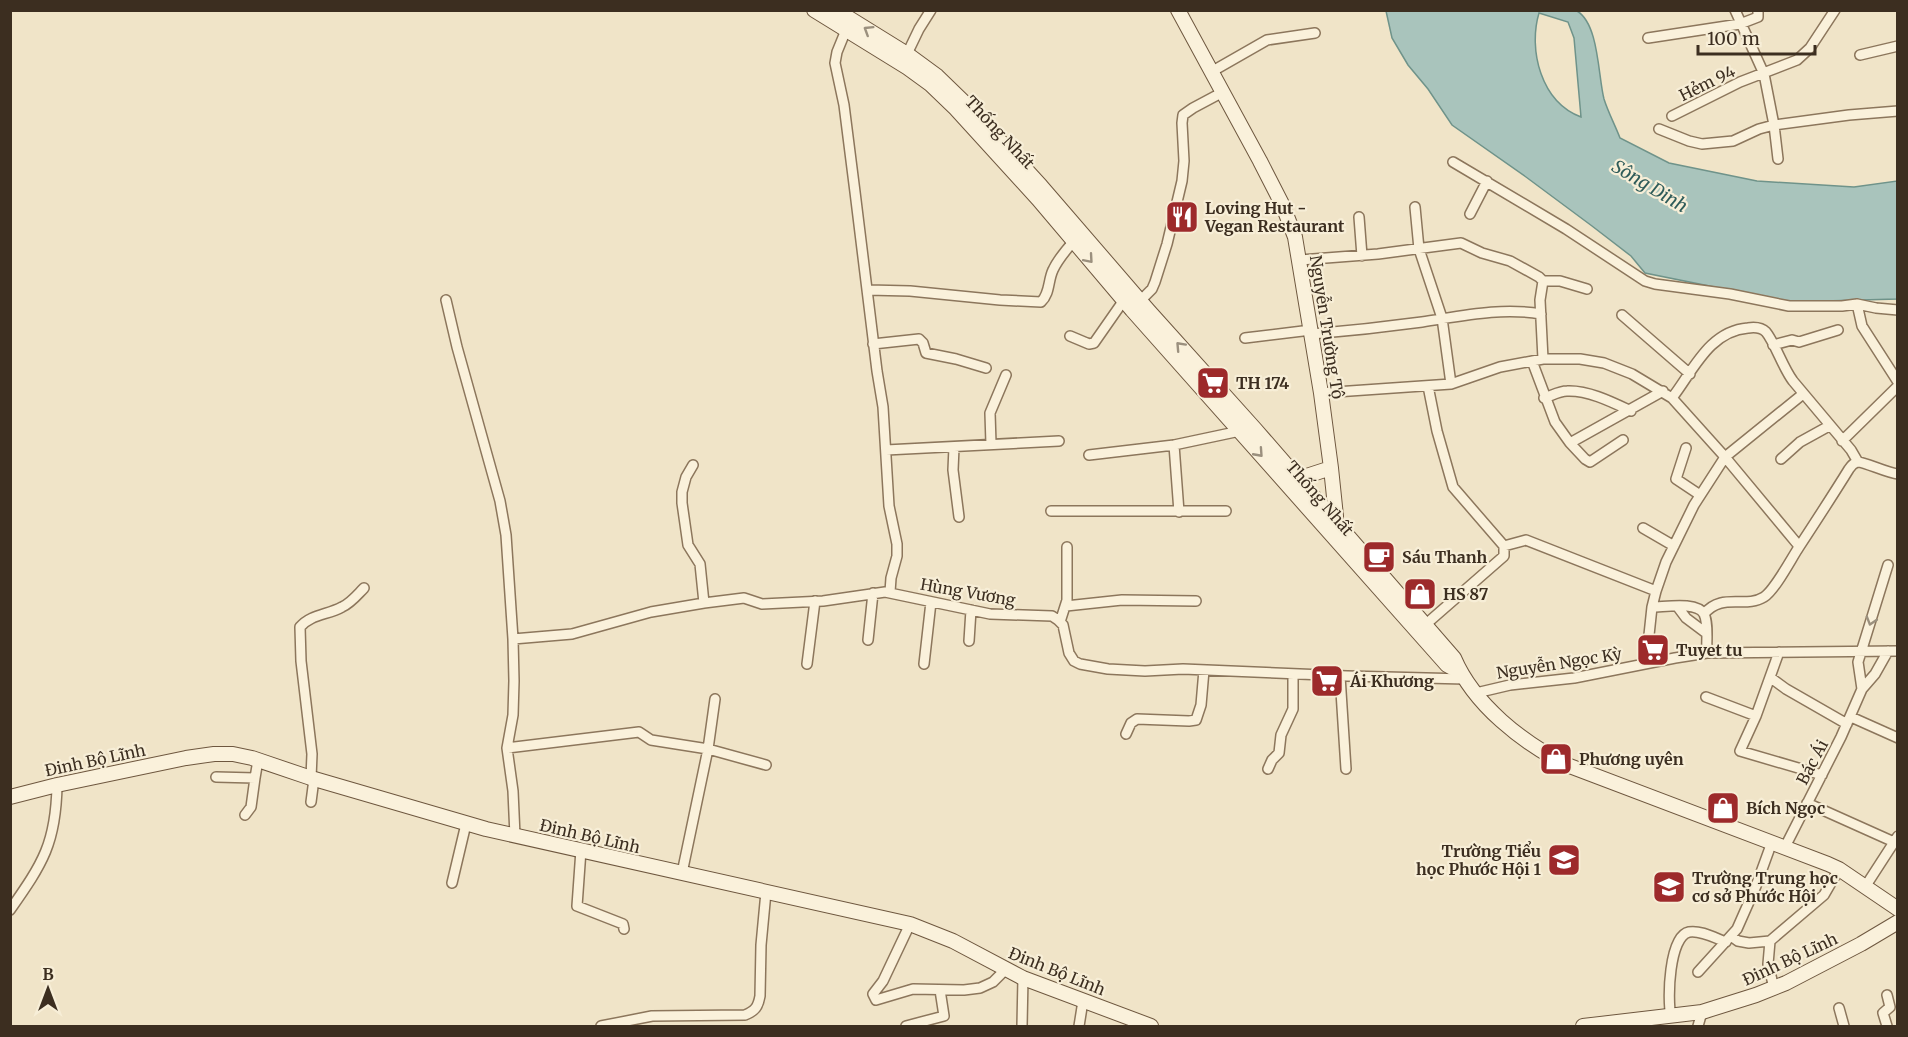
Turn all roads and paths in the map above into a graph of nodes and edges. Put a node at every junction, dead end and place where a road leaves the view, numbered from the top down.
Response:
1 (814, 10) edge
2 (837, 10) edge
3 (932, 10) edge
4 (1178, 10) edge
5 (1735, 10) edge
6 (1758, 10) edge
7 (1835, 10) edge
8 (1740, 24) junction
9 (846, 30) junction
10 (1315, 33) dead end
11 (1648, 38) dead end
12 (1898, 46) edge
13 (907, 54) junction
14 (1860, 56) dead end
15 (1211, 72) junction
16 (1764, 74) junction
17 (1223, 92) junction
18 (1898, 111) edge
19 (1672, 116) dead end
20 (1774, 125) junction
21 (1659, 129) dead end
22 (1778, 159) dead end
23 (1453, 162) dead end
24 (1487, 181) junction
25 (1415, 207) dead end
26 (1470, 214) dead end
27 (1359, 217) dead end
28 (1073, 242) junction
29 (1419, 249) junction
30 (1362, 256) junction
31 (1300, 260) junction
32 (1543, 281) junction
33 (868, 290) junction
34 (1587, 290) dead end
35 (446, 300) dead end
36 (1124, 300) junction
37 (1140, 301) junction
38 (1857, 304) junction
39 (1898, 310) edge
40 (1541, 314) junction
41 (1623, 315) dead end
42 (1442, 318) junction
43 (1153, 324) junction
44 (1838, 330) dead end
45 (1311, 332) junction
46 (1070, 336) dead end
47 (1245, 338) dead end
48 (873, 344) junction
49 (1773, 345) junction
50 (1543, 359) junction
51 (1532, 361) junction
52 (986, 368) dead end
53 (1690, 374) junction
54 (1006, 375) dead end
55 (1451, 384) junction
56 (1898, 384) edge
57 (1428, 386) junction
58 (1663, 391) junction
59 (1321, 393) junction
60 (1803, 394) junction
61 (1544, 398) junction
62 (1672, 398) junction
63 (1631, 411) junction
64 (1829, 426) junction
65 (1240, 431) junction
66 (1623, 440) dead end
67 (1059, 441) dead end
68 (1842, 441) junction
69 (1570, 443) junction
70 (991, 444) junction
71 (1173, 445) junction
72 (954, 447) junction
73 (1686, 448) dead end
74 (885, 450) junction
75 (1089, 455) dead end
76 (1725, 457) junction
77 (1780, 459) dead end
78 (1858, 462) junction
79 (693, 465) dead end
80 (1331, 468) junction
81 (1898, 474) edge
82 (1292, 481) junction
83 (1700, 495) junction
84 (1051, 511) dead end
85 (1226, 511) dead end
86 (1179, 512) junction
87 (959, 517) dead end
88 (1330, 526) junction
89 (1643, 528) dead end
90 (1504, 546) junction
91 (1674, 546) junction
92 (1799, 546) junction
93 (1067, 547) dead end
94 (1888, 565) dead end
95 (364, 588) dead end
96 (1656, 591) junction
97 (890, 592) junction
98 (873, 593) junction
99 (815, 601) junction
100 (1196, 601) dead end
101 (931, 602) junction
102 (704, 603) junction
103 (1066, 606) junction
104 (1677, 606) junction
105 (1652, 607) junction
106 (971, 610) junction
107 (1704, 614) junction
108 (1060, 622) junction
109 (1425, 625) junction
110 (1706, 633) junction
111 (513, 639) junction
112 (868, 640) dead end
113 (969, 640) dead end
114 (1862, 651) junction
115 (1893, 651) edge
116 (1779, 652) junction
117 (1707, 653) junction
118 (1653, 662) junction
119 (807, 664) dead end
120 (924, 664) dead end
121 (1204, 670) junction
122 (1293, 674) junction
123 (1340, 676) junction
124 (1462, 676) junction
125 (1771, 678) junction
126 (1862, 689) junction
127 (1476, 693) junction
128 (1706, 697) dead end
129 (715, 699) dead end
130 (1756, 716) junction
131 (1849, 720) junction
132 (1126, 734) dead end
133 (1898, 738) edge
134 (507, 748) junction
135 (708, 750) junction
136 (258, 760) junction
137 (766, 765) dead end
138 (1346, 769) dead end
139 (1269, 770) dead end
140 (1822, 775) junction
141 (216, 777) dead end
142 (255, 778) junction
143 (313, 779) junction
144 (57, 785) junction
145 (10, 797) edge
146 (311, 802) dead end
147 (1807, 803) junction
148 (244, 815) dead end
149 (466, 824) junction
150 (515, 836) junction
151 (1896, 839) edge
152 (1779, 845) junction
153 (581, 850) junction
154 (1839, 869) junction
155 (682, 873) junction
156 (452, 883) dead end
157 (1865, 887) junction
158 (766, 892) junction
159 (1898, 909) edge
160 (10, 910) edge
161 (1898, 922) edge
162 (910, 924) junction
163 (624, 929) dead end
164 (1729, 939) junction
165 (1770, 941) junction
166 (1005, 970) junction
167 (1698, 972) dead end
168 (1023, 978) junction
169 (1774, 988) junction
170 (940, 990) junction
171 (1887, 994) dead end
172 (1083, 1001) junction
173 (1839, 1008) dead end
174 (1702, 1012) junction
175 (1671, 1016) junction
176 (601, 1026) edge
177 (906, 1026) edge
178 (1022, 1026) edge
179 (1079, 1026) edge
180 (1151, 1026) edge
181 (1583, 1026) edge
182 (1698, 1026) edge
183 (1844, 1026) edge
184 (1887, 1026) edge

1 - 9 main road, Thống Nhất
13 -> 2 main road, Thống Nhất
3 - 13 street
4 - 15 main road, Nguyễn Trường Tộ
5 - 8 street
6 - 8 street
7 - 16 street, Hẻm 94
8 - 11 street
8 - 16 street
9 - 28 main road, Thống Nhất
9 - 33 street
10 - 15 street
12 - 14 street
13 - 37 main road, Thống Nhất
15 - 17 main road, Nguyễn Trường Tộ
16 - 19 street, Hẻm 94
16 - 20 street
17 - 31 main road, Nguyễn Trường Tộ
17 - 37 street
18 - 20 street
20 - 21 street
20 - 22 street
23 - 24 street
24 - 26 street
24 - 38 street
25 - 29 street
27 - 30 street
28 - 33 street
28 -> 36 main road, Thống Nhất
29 - 30 street
29 - 32 street
29 - 42 street
30 - 31 street
31 - 45 main road, Nguyễn Trường Tộ
32 - 34 street
32 - 40 street
33 - 48 street
35 - 111 street
36 - 43 main road, Thống Nhất
36 - 46 street
37 - 43 main road, Thống Nhất
38 - 39 street
38 - 56 street
40 - 42 street
40 - 50 street
41 - 53 street
42 - 45 street
42 - 55 street
43 - 65 main road, Thống Nhất
82 -> 43 main road, Thống Nhất
44 - 49 street
45 - 47 street
45 - 59 main road, Nguyễn Trường Tộ
48 - 52 street
48 - 74 street
49 - 53 street
49 - 60 street
50 - 51 street
50 - 58 street
51 - 55 street
51 - 61 street
53 - 62 street
54 - 70 street
55 - 57 street
56 - 68 street
57 - 59 street
57 - 90 street
58 - 62 street
58 - 63 street
59 - 80 main road, Nguyễn Trường Tộ
60 - 64 street
60 - 76 street
61 - 63 street
61 - 69 street
62 - 76 street
63 - 69 street
64 - 68 street
64 - 77 street
65 - 71 street
65 -> 82 main road, Thống Nhất
66 - 69 street
67 - 70 street
68 - 78 street
70 - 72 street
71 - 75 street
71 - 86 street
72 - 74 street
72 - 87 street
73 - 83 street
74 - 97 street
76 - 83 street
76 - 92 street
78 - 81 street
78 - 92 street
79 - 102 street
80 - 82 main road
80 - 88 main road, Nguyễn Trường Tộ
82 - 88 main road, Thống Nhất
83 - 91 street
84 - 86 street
85 - 86 street
88 - 109 main road, Thống Nhất
88 - 124 main road, Thống Nhất
89 - 91 street
90 - 96 street
90 - 109 street
91 - 96 street
92 - 107 street
93 - 103 street
94 -> 114 street, Bác Ái
95 - 143 street
96 - 105 street
97 - 98 street, Hùng Vương
97 - 101 street, Hùng Vương
98 - 99 street, Hùng Vương
98 - 112 street
99 - 102 street, Hùng Vương
99 - 119 street
100 - 103 street
101 - 106 street, Hùng Vương
101 - 120 street
102 - 111 street, Hùng Vương
103 - 108 street
104 - 105 street
104 - 107 street
104 - 110 street
105 - 118 street
106 - 108 street, Hùng Vương
106 - 113 street
107 - 110 street
108 - 121 street
109 - 124 main road, Thống Nhất
110 - 117 street
111 - 134 street
114 - 115 street, Nguyễn Ngọc Kỳ
114 - 116 street, Nguyễn Ngọc Kỳ
114 - 126 street, Bác Ái
115 - 126 street, Bác Ái
116 - 117 street, Nguyễn Ngọc Kỳ
116 - 125 street
117 - 118 street, Nguyễn Ngọc Kỳ
118 - 127 street, Nguyễn Ngọc Kỳ
121 - 122 street
121 - 132 street
122 - 123 street
122 - 139 street
123 - 124 street
123 - 138 street
124 - 127 main road
125 - 130 street
125 - 131 street
126 - 131 street, Bác Ái
127 - 152 main road
128 - 130 street
129 - 135 street
130 - 140 street
131 - 133 street
131 - 140 street, Bác Ái
134 - 135 street
134 - 150 street
135 - 137 street
135 - 155 street
136 - 142 street
136 - 143 main road, Đinh Bộ Lĩnh
136 - 144 main road, Đinh Bộ Lĩnh
140 - 147 street, Bác Ái
141 - 142 street
142 - 148 street
143 - 146 street
143 - 149 main road, Đinh Bộ Lĩnh
144 - 145 main road, Đinh Bộ Lĩnh
144 - 160 street
147 - 151 street
147 - 152 street, Bác Ái
149 - 150 main road, Đinh Bộ Lĩnh
149 - 156 street
150 - 153 main road, Đinh Bộ Lĩnh
151 - 157 street
152 - 154 main road
152 - 164 street, Bác Ái
153 - 155 main road, Đinh Bộ Lĩnh
153 - 163 street
154 - 157 main road
154 - 165 street
155 - 158 main road, Đinh Bộ Lĩnh
157 - 159 main road
158 - 162 main road, Đinh Bộ Lĩnh
158 - 176 street
161 - 169 main road, Đinh Bộ Lĩnh
162 - 166 main road, Đinh Bộ Lĩnh
162 - 170 street
164 - 165 street
164 - 167 street, Bác Ái
164 - 175 street
165 - 169 street
166 - 168 main road, Đinh Bộ Lĩnh
166 - 170 street
168 - 172 main road, Đinh Bộ Lĩnh
168 - 178 street
169 - 174 main road, Đinh Bộ Lĩnh
170 - 177 street
171 - 184 street
172 - 179 street
172 - 180 main road, Đinh Bộ Lĩnh
173 - 183 street
174 - 175 main road, Đinh Bộ Lĩnh
174 - 182 street
175 - 181 main road, Đinh Bộ Lĩnh

